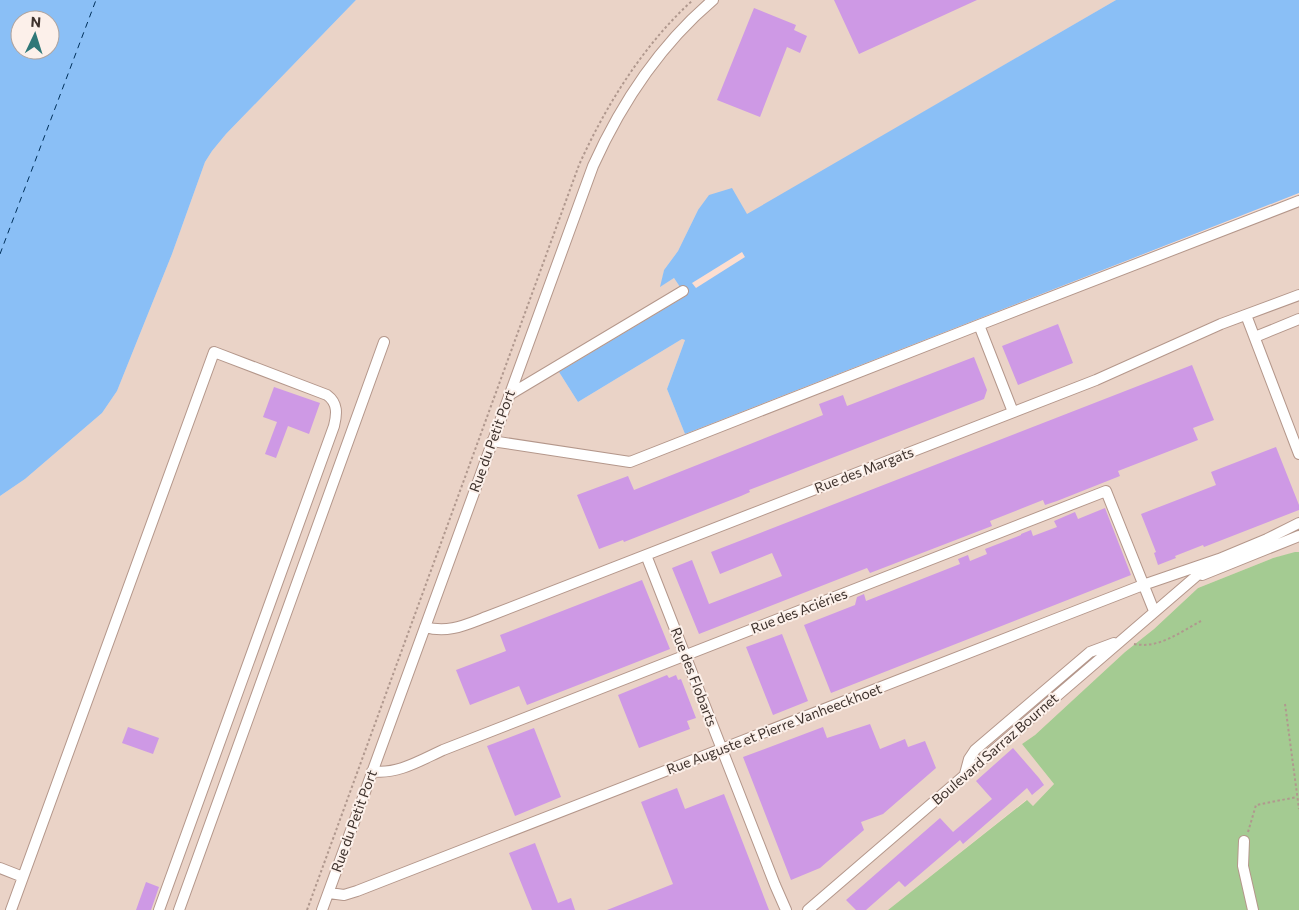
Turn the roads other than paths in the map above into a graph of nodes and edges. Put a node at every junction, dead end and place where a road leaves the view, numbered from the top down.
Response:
1 (713, 0) edge
2 (1299, 201) edge
3 (683, 291) dead end
4 (1299, 295) edge
5 (1246, 315) junction
6 (1299, 319) edge
7 (979, 325) junction
8 (1254, 337) junction
9 (384, 342) dead end
10 (509, 395) junction
11 (1013, 412) junction
12 (492, 441) junction
13 (1299, 454) edge
14 (1299, 523) edge
15 (1299, 536) edge
16 (646, 555) junction
17 (1219, 559) junction
18 (1143, 586) junction
19 (1182, 587) junction
20 (1154, 611) junction
21 (425, 627) junction
22 (685, 655) junction
23 (722, 749) junction
24 (372, 771) junction
25 (1244, 841) road end
26 (0, 868) edge
27 (23, 877) junction
28 (329, 892) junction
29 (11, 910) edge
30 (159, 910) edge
31 (179, 910) edge
32 (322, 910) edge
33 (786, 910) edge
34 (808, 910) edge
35 (1254, 910) edge

1 - 10 street, Rue du Petit Port
2 - 7 street
3 - 10 street
4 - 5 street, Rue des Margats
5 - 8 street
5 - 11 street, Rue des Margats
6 - 8 street
7 - 11 street
7 - 12 street
8 - 13 street
9 - 31 street
10 - 12 street, Rue du Petit Port
11 - 16 street, Rue des Margats
12 - 21 street, Rue du Petit Port
14 - 17 street, Boulevard Sarraz Bournet
15 - 19 street, Boulevard Sarraz Bournet
16 - 21 street, Rue des Margats
16 - 22 street, Rue des Flobarts
17 - 18 street, Rue Auguste et Pierre Vanheeckhoet
17 - 19 street, Boulevard Sarraz Bournet
18 - 20 street, Rue des Aciéries
18 - 22 street, Rue des Aciéries
18 - 23 street, Rue Auguste et Pierre Vanheeckhoet
19 - 20 street, Boulevard Sarraz Bournet
20 - 34 street, Boulevard Sarraz Bournet
21 - 24 street, Rue du Petit Port
22 - 23 street, Rue des Flobarts
22 - 24 street, Rue des Aciéries
23 - 28 street, Rue Auguste et Pierre Vanheeckhoet
23 - 33 street, Rue des Flobarts
24 - 28 street, Rue du Petit Port
25 - 35 street
26 - 27 street
27 - 29 street
27 - 30 street
28 - 32 street, Rue du Petit Port

